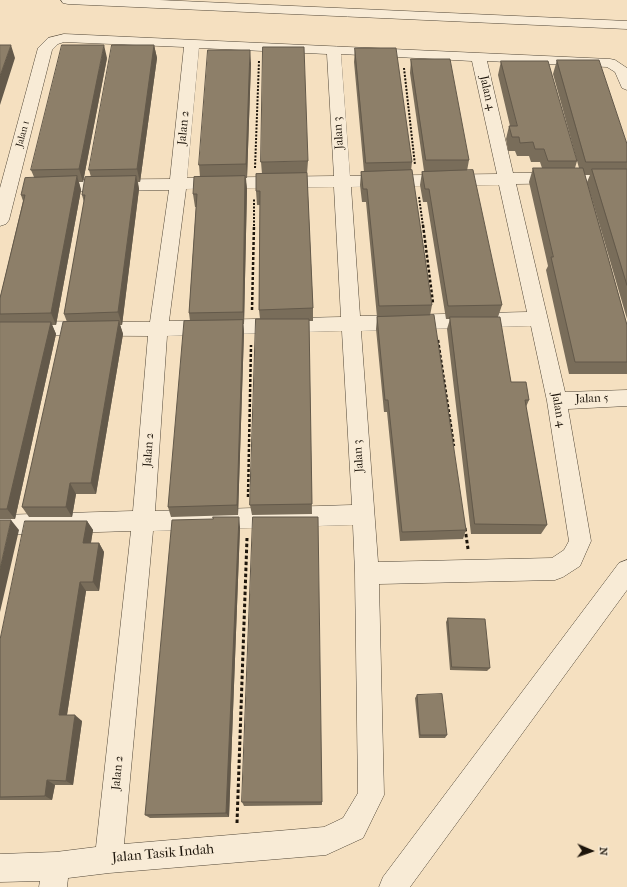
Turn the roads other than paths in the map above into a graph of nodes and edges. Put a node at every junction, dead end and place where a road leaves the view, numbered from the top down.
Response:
1 (68, 0) edge
2 (627, 26) edge
3 (192, 42) junction
4 (334, 50) junction
5 (479, 58) junction
6 (627, 85) edge
7 (627, 177) edge
8 (506, 178) junction
9 (342, 180) junction
10 (178, 184) junction
11 (16, 187) edge
12 (0, 220) edge
13 (538, 319) junction
14 (351, 324) junction
15 (0, 328) edge
16 (158, 329) junction
17 (627, 398) edge
18 (557, 401) junction
19 (363, 515) junction
20 (144, 521) junction
21 (0, 525) edge
22 (627, 570) edge
23 (367, 573) junction
24 (326, 841) joint
25 (109, 859) junction
26 (0, 868) edge
27 (55, 876) edge
28 (393, 887) edge

1 - 2 street
3 - 4 street
3 - 10 street, Jalan 2
3 - 11 street, Jalan 1
4 - 5 street
4 - 9 street, Jalan 3
5 - 6 street
5 - 8 street, Jalan 4
7 - 8 street
8 - 9 street
8 - 13 street, Jalan 4
9 - 10 street
9 - 14 street, Jalan 3
10 - 11 street
10 - 16 street, Jalan 2
11 - 12 street, Jalan 1
13 - 14 street
13 - 18 street, Jalan 4
14 - 16 street
14 - 19 street, Jalan 3
15 - 16 street
16 - 20 street, Jalan 2
17 - 18 street, Jalan 5
18 - 23 street, Jalan 4
19 - 20 street
19 - 23 street, Jalan 3
20 - 21 street
20 - 25 street, Jalan 2
22 - 28 street
23 - 24 street, Jalan 3
24 - 25 street, Jalan Tasik Indah
25 - 27 street, Jalan Tasik Indah
26 - 27 street, Jalan Tasik Indah

